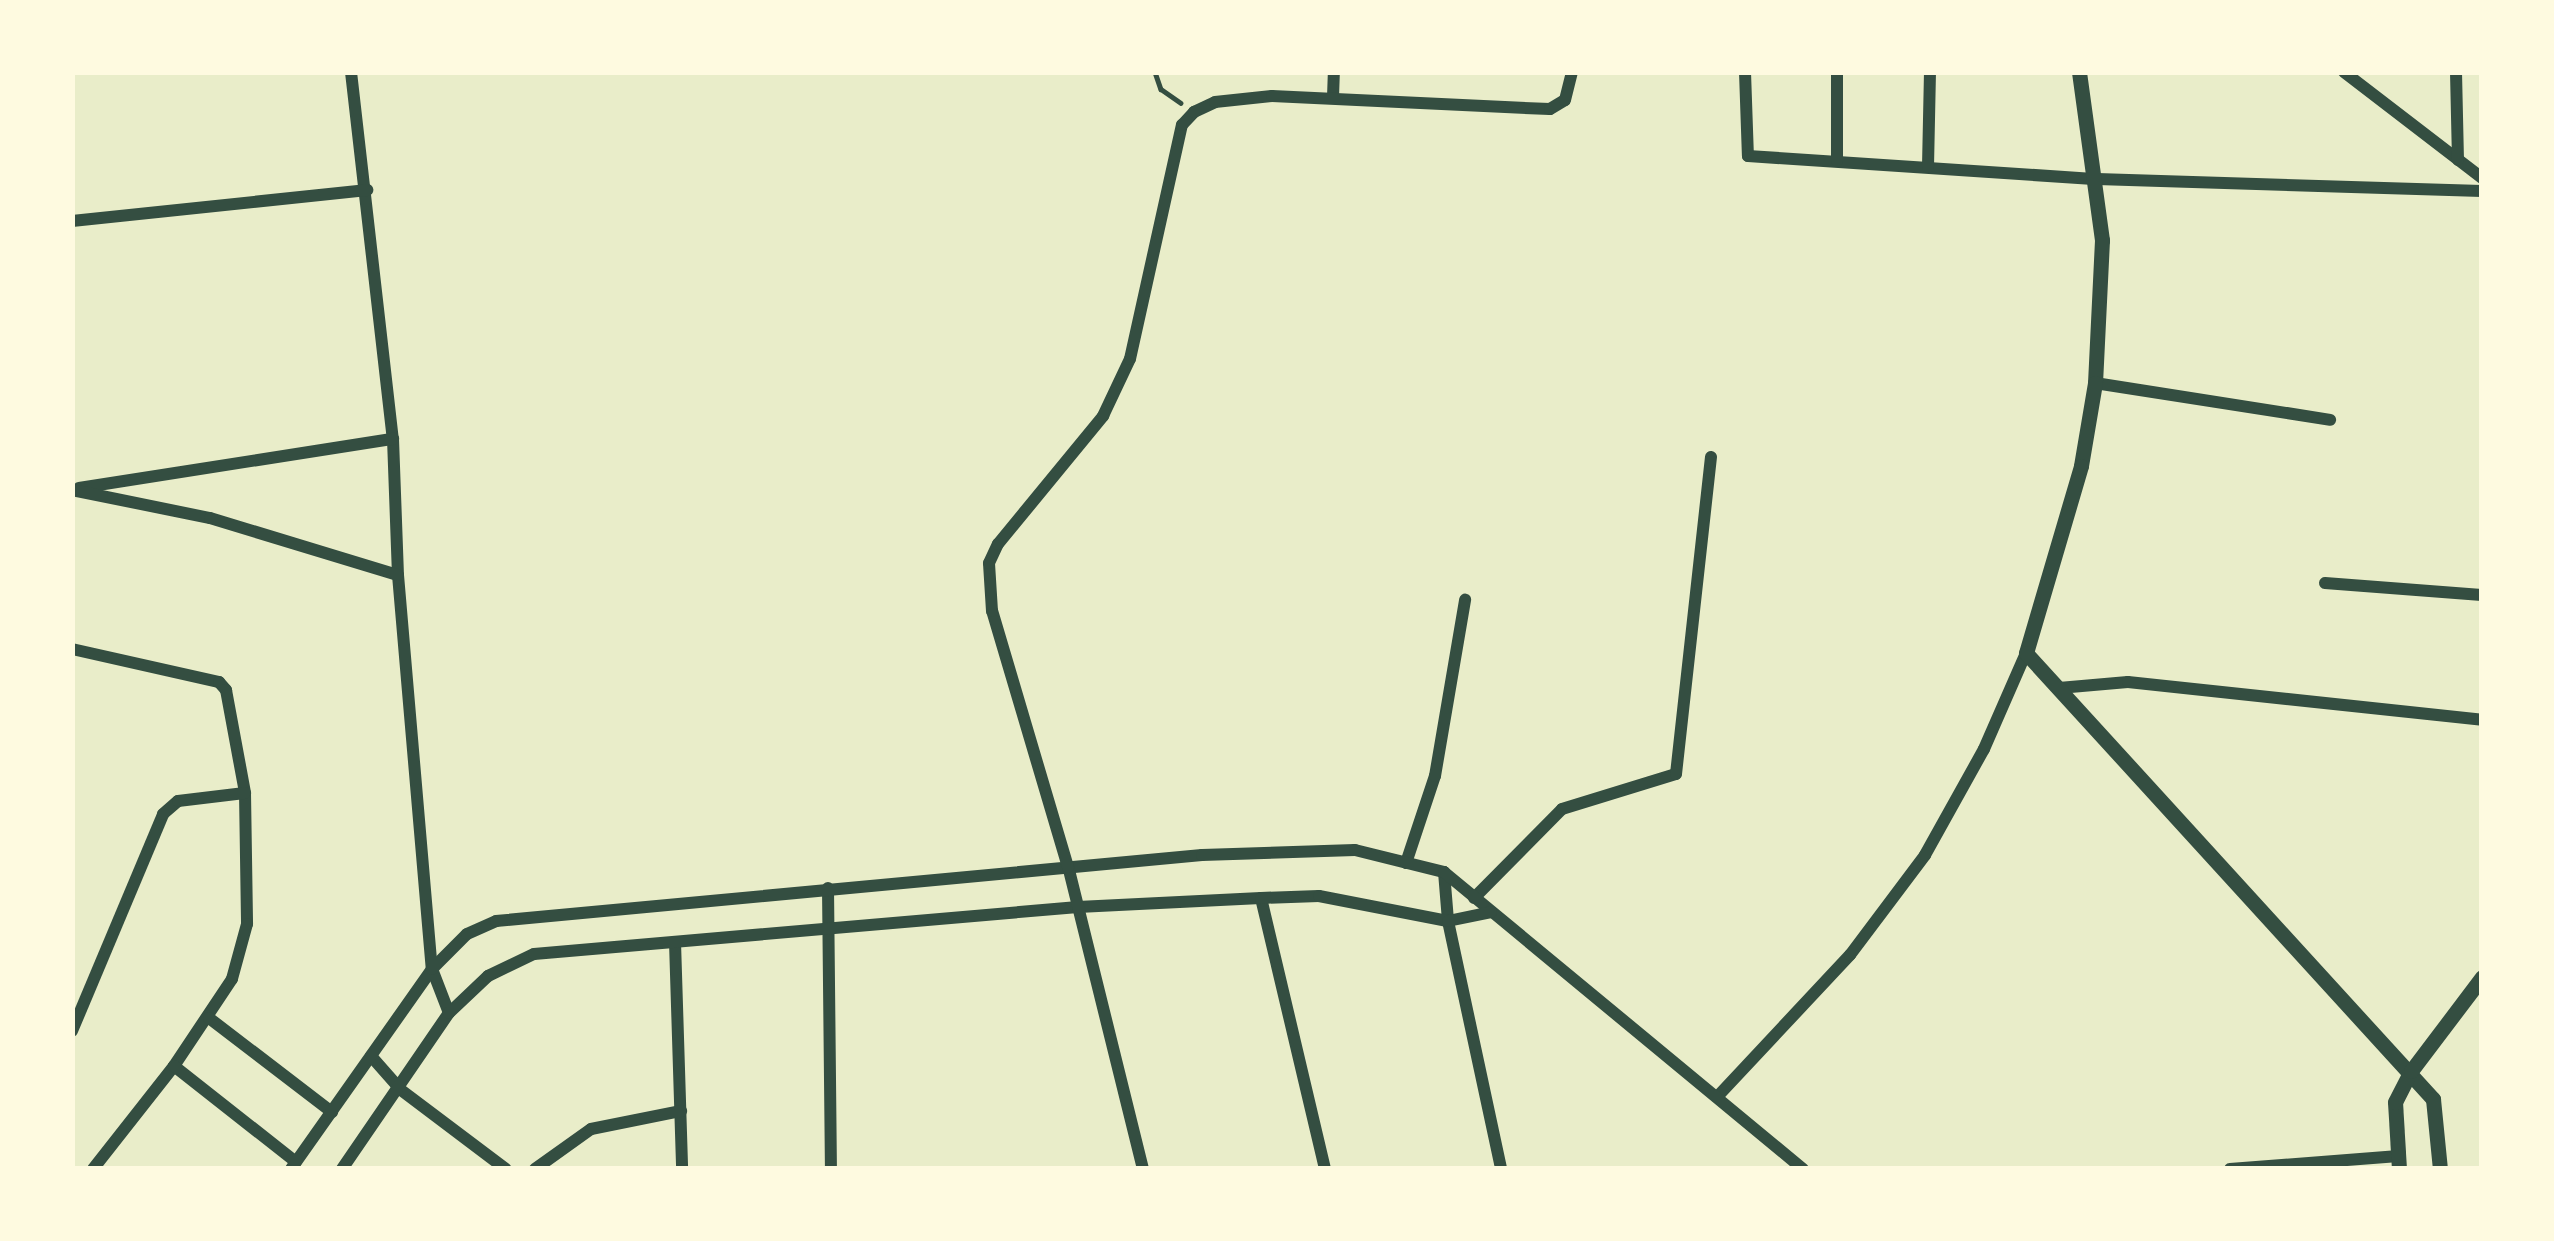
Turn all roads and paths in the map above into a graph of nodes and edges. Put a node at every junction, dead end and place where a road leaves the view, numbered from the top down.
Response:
1 (351, 72) edge
2 (1155, 72) edge
3 (1334, 72) edge
4 (1572, 72) edge
5 (1745, 72) edge
6 (1837, 72) edge
7 (1930, 72) edge
8 (2079, 72) edge
9 (2344, 72) edge
10 (2456, 72) edge
11 (1334, 97) junction
12 (1194, 112) junction
13 (2458, 160) junction
14 (1837, 161) junction
15 (1928, 167) junction
16 (2482, 178) edge
17 (2097, 179) junction
18 (367, 190) junction
19 (2482, 191) edge
20 (72, 221) edge
21 (2095, 383) junction
22 (2330, 420) dead end
23 (393, 439) junction
24 (1711, 457) dead end
25 (72, 489) edge
26 (398, 575) junction
27 (2325, 583) dead end
28 (2482, 595) edge
29 (1465, 600) dead end
30 (72, 649) edge
31 (2026, 653) junction
32 (2059, 688) junction
33 (2482, 720) edge
34 (244, 794) junction
35 (1406, 863) junction
36 (1068, 866) junction
37 (1444, 872) junction
38 (828, 888) junction
39 (1262, 898) junction
40 (1474, 898) junction
41 (1078, 907) junction
42 (1491, 912) junction
43 (1448, 921) junction
44 (829, 928) junction
45 (674, 942) junction
46 (433, 969) junction
47 (2482, 976) edge
48 (449, 1013) junction
49 (209, 1018) junction
50 (72, 1031) edge
51 (371, 1056) junction
52 (174, 1066) junction
53 (2411, 1072) junction
54 (401, 1090) junction
55 (1717, 1097) junction
56 (681, 1111) junction
57 (332, 1112) junction
58 (2399, 1163) edge
59 (294, 1166) edge
60 (93, 1169) edge
61 (342, 1169) edge
62 (506, 1169) edge
63 (535, 1169) edge
64 (682, 1169) edge
65 (831, 1169) edge
66 (1143, 1169) edge
67 (1325, 1169) edge
68 (1501, 1169) edge
69 (1803, 1169) edge
70 (2230, 1169) edge
71 (2440, 1169) edge

1 - 18 street
2 - 12 path
3 - 11 street
4 - 11 street
5 - 14 street
6 - 14 street
7 - 15 street
8 - 17 street
9 - 13 street
10 - 13 street
11 - 12 street
12 - 36 street
13 - 16 street
14 - 15 street
15 - 17 street
17 - 19 street
17 - 21 street
18 - 20 street
18 - 23 street
21 - 22 street
21 - 31 street
23 - 25 street
23 - 26 street
24 - 40 street
25 - 26 street
26 - 46 street
27 - 28 street
29 - 35 street
30 - 34 street
31 - 32 street
31 - 55 street
32 - 33 street
32 - 53 street
34 - 49 street
34 - 50 street
35 - 36 street
35 - 37 street
36 - 38 street
36 - 41 street
37 - 40 street
37 - 43 street
38 - 44 street
38 - 46 street
39 - 41 street
39 - 43 street
39 - 67 street
40 - 42 street
41 - 44 street
41 - 66 street
42 - 43 street
42 - 55 street
43 - 68 street
44 - 45 street
44 - 65 street
45 - 48 street
45 - 56 street
46 - 48 street
46 - 51 street
47 - 53 street
48 - 54 street
49 - 52 street
49 - 57 street
51 - 54 street
51 - 57 street
52 - 59 street
52 - 60 street
53 - 58 street
53 - 71 street
54 - 61 street
54 - 62 street
55 - 69 street
56 - 63 street
56 - 64 street
57 - 59 street
58 - 70 street

